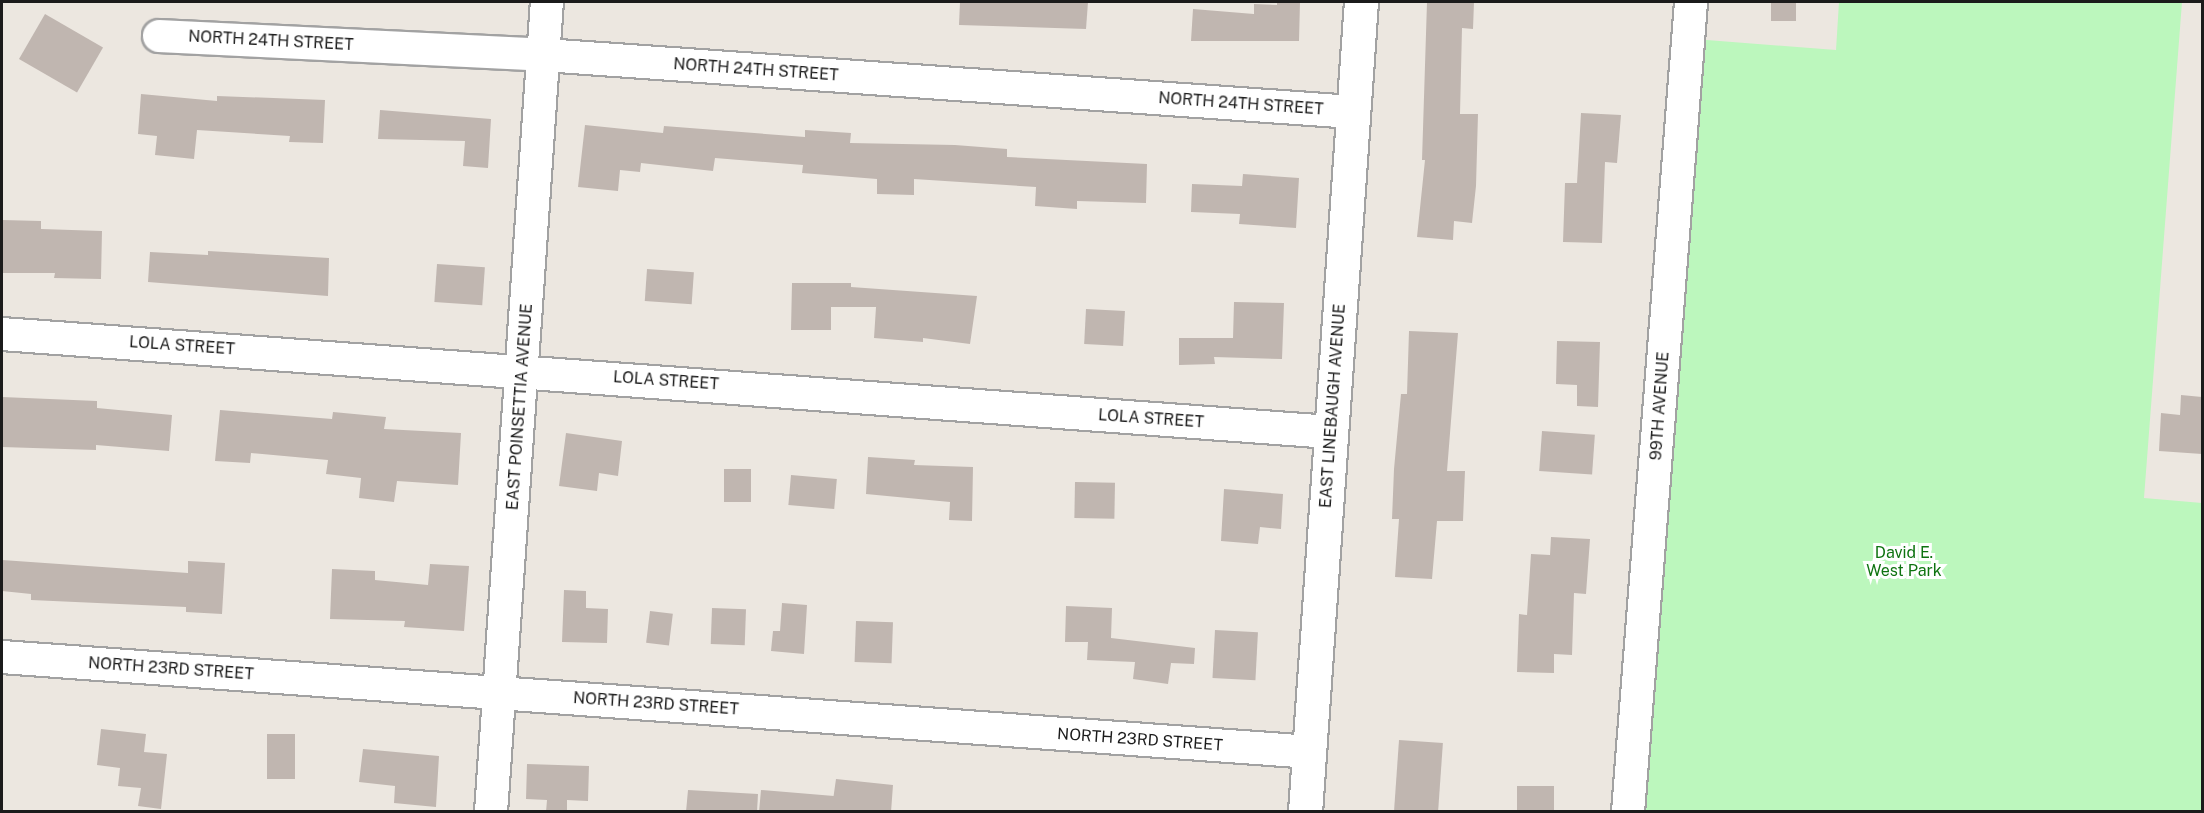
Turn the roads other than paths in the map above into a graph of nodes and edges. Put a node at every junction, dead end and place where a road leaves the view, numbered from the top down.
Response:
1 (547, 2) edge
2 (1361, 2) edge
3 (1691, 2) edge
4 (159, 36) dead end
5 (543, 55) junction
6 (1353, 112) junction
7 (2, 333) edge
8 (522, 370) junction
9 (1331, 432) junction
10 (2, 657) edge
11 (500, 692) junction
12 (1310, 752) junction
13 (491, 812) edge
14 (1305, 812) edge
15 (1629, 812) edge

1 - 5 street, EAST POINSETTIA AVENUE
2 - 6 street, EAST LINEBAUGH AVENUE
3 - 15 street, 99TH AVENUE
4 - 5 street, NORTH 24TH STREET
5 - 6 street, NORTH 24TH STREET
5 - 8 street, EAST POINSETTIA AVENUE
6 - 9 street, EAST LINEBAUGH AVENUE
7 - 8 street, LOLA STREET
8 - 9 street, LOLA STREET
8 - 11 street, EAST POINSETTIA AVENUE
9 - 12 street, EAST LINEBAUGH AVENUE
10 - 11 street, NORTH 23RD STREET
11 - 12 street, NORTH 23RD STREET
11 - 13 street, EAST POINSETTIA AVENUE
12 - 14 street, EAST LINEBAUGH AVENUE

